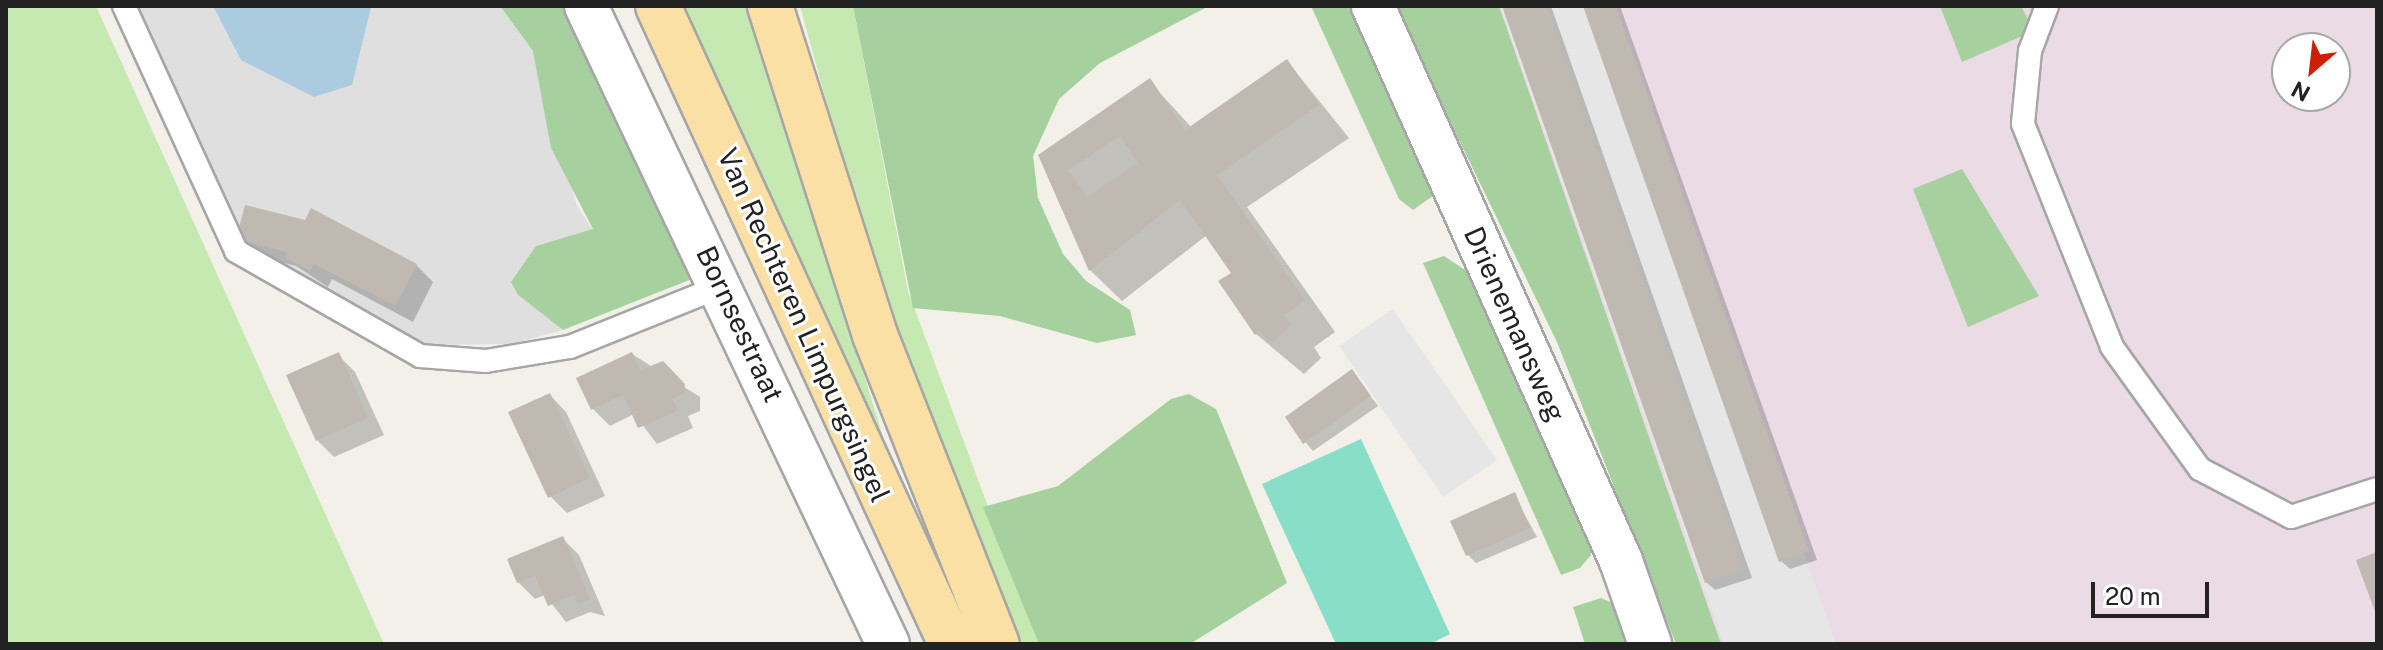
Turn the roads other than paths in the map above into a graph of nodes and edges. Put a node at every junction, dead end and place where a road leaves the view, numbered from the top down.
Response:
1 (124, 6) edge
2 (586, 6) edge
3 (658, 6) edge
4 (770, 6) edge
5 (1373, 6) edge
6 (2047, 6) edge
7 (724, 285) junction
8 (2377, 489) edge
9 (888, 644) edge
10 (951, 644) edge
11 (997, 644) edge
12 (1650, 644) edge

1 - 7 lane
2 - 7 street, Bornsestraat
3 - 10 main road, Van Rechteren Limpurgsingel
4 - 11 main road, Van Rechteren Limpurgsingel
5 - 12 street, Drienemansweg
6 - 8 lane
7 - 9 street, Bornsestraat

